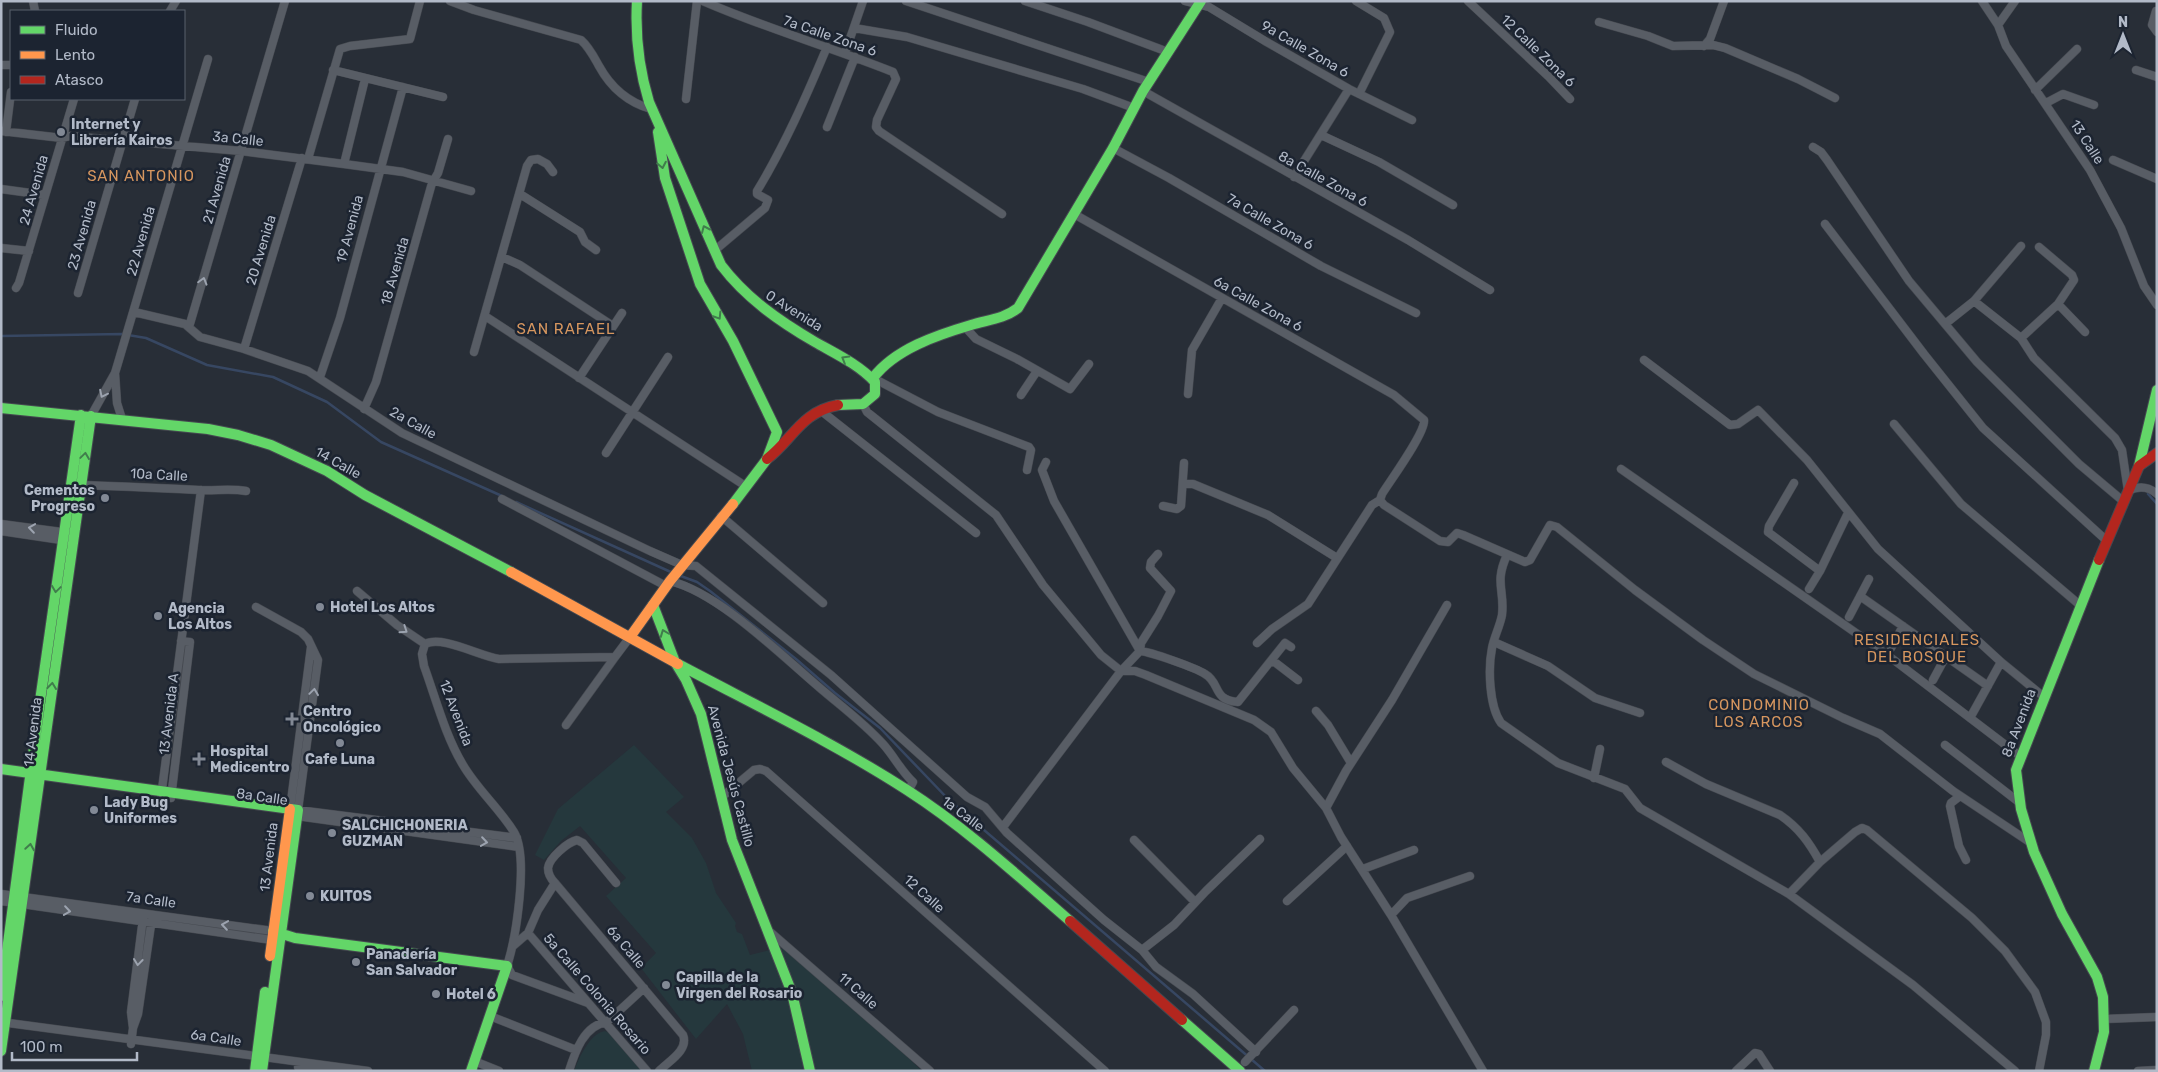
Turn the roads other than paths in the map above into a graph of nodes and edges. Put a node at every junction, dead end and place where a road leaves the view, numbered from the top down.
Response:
1 (286, 1) edge
2 (420, 1) edge
3 (450, 1) edge
4 (638, 1) edge
5 (697, 1) edge
6 (703, 1) edge
7 (862, 1) edge
8 (906, 1) edge
9 (1025, 1) edge
10 (1185, 1) edge
11 (1356, 1) edge
12 (1468, 1) edge
13 (1724, 1) edge
14 (1982, 1) edge
15 (2015, 1) edge
16 (1199, 4) edge
17 (2156, 11) edge
18 (1599, 22) dead end
19 (1998, 26) junction
20 (854, 28) junction
21 (2157, 32) edge
22 (1704, 46) junction
23 (827, 47) junction
24 (2076, 49) dead end
25 (1168, 52) junction
26 (845, 53) junction
27 (855, 57) junction
28 (208, 59) dead end
29 (333, 70) junction
30 (2136, 70) dead end
31 (2157, 77) edge
32 (366, 79) junction
33 (1149, 82) junction
34 (403, 87) junction
35 (1349, 88) junction
36 (2035, 90) junction
37 (1144, 91) junction
38 (1360, 94) junction
39 (443, 97) dead end
40 (10, 98) edge
41 (1835, 98) dead end
42 (686, 99) dead end
43 (1570, 99) dead end
44 (74, 100) edge
45 (134, 100) edge
46 (2046, 103) junction
47 (2094, 105) dead end
48 (1134, 108) junction
49 (652, 113) junction
50 (1412, 120) dead end
51 (827, 127) dead end
52 (4, 132) edge
53 (1321, 135) junction
54 (62, 138) junction
55 (448, 139) dead end
56 (123, 140) junction
57 (183, 146) junction
58 (1813, 147) dead end
59 (1113, 148) junction
60 (241, 151) junction
61 (305, 158) junction
62 (2113, 160) dead end
63 (344, 164) junction
64 (380, 169) junction
65 (553, 172) dead end
66 (1294, 177) junction
67 (2157, 179) edge
68 (433, 181) junction
69 (1, 189) edge
70 (470, 191) dead end
71 (520, 194) junction
72 (46, 195) junction
73 (1453, 205) dead end
74 (1002, 214) dead end
75 (1074, 214) junction
76 (1826, 224) dead end
77 (2021, 246) dead end
78 (2039, 247) dead end
79 (1, 248) edge
80 (596, 250) dead end
81 (29, 251) junction
82 (714, 252) junction
83 (502, 257) junction
84 (16, 288) dead end
85 (1490, 290) dead end
86 (78, 292) dead end
87 (1222, 298) junction
88 (1974, 301) junction
89 (2058, 304) junction
90 (2157, 305) edge
91 (622, 313) dead end
92 (1416, 313) dead end
93 (133, 316) junction
94 (485, 316) junction
95 (1945, 324) junction
96 (613, 326) junction
97 (965, 327) junction
98 (189, 328) junction
99 (2085, 332) dead end
100 (2021, 338) junction
101 (244, 349) junction
102 (474, 352) dead end
103 (668, 357) dead end
104 (1644, 360) dead end
105 (1089, 364) dead end
106 (1037, 371) junction
107 (115, 373) junction
108 (320, 377) junction
109 (579, 378) junction
110 (873, 378) junction
111 (2157, 390) edge
112 (1188, 394) dead end
113 (1021, 396) dead end
114 (863, 404) junction
115 (1, 408) edge
116 (364, 409) junction
117 (820, 410) junction
118 (631, 412) junction
119 (86, 416) junction
120 (122, 420) junction
121 (1894, 424) dead end
122 (606, 453) dead end
123 (2157, 453) edge
124 (767, 459) junction
125 (1046, 462) dead end
126 (1184, 463) dead end
127 (2139, 466) junction
128 (1621, 469) dead end
129 (1027, 470) dead end
130 (1794, 483) dead end
131 (1183, 484) junction
132 (70, 485) junction
133 (81, 485) junction
134 (747, 487) junction
135 (201, 490) junction
136 (246, 492) dead end
137 (2157, 494) edge
138 (2125, 496) junction
139 (502, 499) dead end
140 (1380, 500) junction
141 (1164, 506) dead end
142 (1848, 513) junction
143 (721, 516) junction
144 (1, 524) edge
145 (1, 531) edge
146 (976, 533) dead end
147 (68, 537) junction
148 (2107, 541) junction
149 (1158, 554) dead end
150 (1507, 555) junction
151 (1337, 558) junction
152 (681, 566) junction
153 (1820, 570) junction
154 (1869, 580) dead end
155 (669, 582) junction
156 (1809, 589) dead end
157 (357, 592) dead end
158 (1860, 596) junction
159 (823, 603) dead end
160 (653, 605) junction
161 (1448, 605) dead end
162 (2081, 606) junction
163 (256, 607) dead end
164 (1849, 617) dead end
165 (1903, 626) junction
166 (630, 637) junction
167 (1494, 642) junction
168 (1257, 643) dead end
169 (425, 644) junction
170 (311, 647) junction
171 (1290, 647) dead end
172 (1891, 648) dead end
173 (1140, 651) junction
174 (1946, 656) junction
175 (615, 657) junction
176 (1272, 660) junction
177 (675, 662) junction
178 (2001, 662) junction
179 (1121, 671) junction
180 (1298, 680) dead end
181 (1932, 680) dead end
182 (1988, 686) junction
183 (2044, 697) junction
184 (1316, 711) dead end
185 (1640, 713) dead end
186 (1970, 718) junction
187 (566, 725) dead end
188 (1945, 745) dead end
189 (1600, 749) dead end
190 (2020, 756) junction
191 (1351, 762) junction
192 (1666, 762) dead end
193 (1, 769) edge
194 (1, 776) edge
195 (36, 777) junction
196 (1594, 778) junction
197 (908, 791) junction
198 (166, 795) junction
199 (723, 796) junction
200 (1960, 796) junction
201 (2020, 803) junction
202 (1326, 808) junction
203 (293, 812) junction
204 (1002, 827) junction
205 (517, 838) junction
206 (1260, 839) dead end
207 (1134, 840) dead end
208 (2031, 842) junction
209 (519, 846) junction
210 (1347, 846) junction
211 (1414, 850) dead end
212 (1966, 860) dead end
213 (1820, 862) junction
214 (1362, 869) junction
215 (1470, 876) dead end
216 (555, 883) junction
217 (616, 883) dead end
218 (1, 894) edge
219 (1789, 894) junction
220 (18, 900) junction
221 (1, 901) edge
222 (1287, 901) dead end
223 (1195, 902) junction
224 (1391, 915) junction
225 (147, 918) junction
226 (769, 930) junction
227 (528, 933) junction
228 (276, 936) junction
229 (513, 946) junction
230 (1142, 950) junction
231 (507, 966) junction
232 (644, 988) junction
233 (1, 996) edge
234 (588, 1003) junction
235 (1294, 1010) dead end
236 (490, 1016) junction
237 (2157, 1017) edge
238 (2104, 1019) junction
239 (607, 1022) junction
240 (3, 1025) edge
241 (132, 1042) junction
242 (576, 1050) junction
243 (1, 1051) edge
244 (1254, 1054) junction
245 (259, 1063) edge
246 (472, 1066) edge
247 (1242, 1066) edge
248 (2157, 1070) edge
249 (326, 1071) edge
250 (368, 1071) edge
251 (499, 1071) edge
252 (569, 1071) edge
253 (648, 1071) edge
254 (659, 1071) edge
255 (810, 1071) edge
256 (930, 1071) edge
257 (1105, 1071) edge
258 (1484, 1071) edge
259 (1736, 1071) edge
260 (1770, 1071) edge
261 (2015, 1071) edge
262 (2039, 1071) edge
263 (2094, 1071) edge
264 (2138, 1071) edge

1 - 60 street, 21 Avenida
2 - 29 street, 20 Avenida
3 - 49 street
4 - 49 street, 0 Avenida
5 - 42 street
6 - 23 street, 7a Calle Zona 6
7 - 20 street
8 - 33 street
9 - 25 street
10 - 16 street, 9a Calle Zona 6
11 - 38 street
12 - 43 street, 12 Calle Zona 6
13 - 22 street
14 - 19 street, 13 Calle
15 - 19 street
16 - 25 street
16 - 35 street, 9a Calle Zona 6
17 - 21 street
18 - 22 street
19 - 36 street, 13 Calle
20 - 26 street
20 - 48 street
22 - 41 street
23 - 26 street, 7a Calle Zona 6
23 - 82 street
24 - 36 street
25 - 33 street
26 - 27 street, 7a Calle Zona 6
27 - 51 street
27 - 74 street, 7a Calle Zona 6
28 - 57 street, 22 Avenida
29 - 32 street
29 - 61 street, 20 Avenida
30 - 31 street
32 - 34 street
32 - 63 street
33 - 37 street
34 - 39 street
34 - 64 street, 19 Avenida
35 - 38 street, 9a Calle Zona 6
35 - 53 street
36 - 46 street, 13 Calle
37 - 48 street
37 - 66 street, 8a Calle Zona 6
38 - 50 street, 9a Calle Zona 6
40 - 52 street
44 - 54 street, 24 Avenida
45 - 56 street, 23 Avenida
46 - 47 street
46 - 90 street, 13 Calle
48 - 59 street
82 -> 49 street, 0 Avenida
49 -> 124 street, 0 Avenida
52 - 54 street, 3a Calle
53 - 66 street
53 - 73 street
54 - 56 street, 3a Calle
54 - 72 street, 24 Avenida
55 - 68 street, 18 Avenida
56 - 57 street, 3a Calle
56 - 86 street, 23 Avenida
57 - 60 street, 3a Calle
57 - 93 street, 22 Avenida
58 - 95 street
59 - 75 street
59 - 92 street, 7a Calle Zona 6
60 - 61 street, 3a Calle
98 -> 60 street, 21 Avenida
61 - 63 street, 3a Calle
61 - 101 street, 20 Avenida
62 - 67 street
63 - 64 street, 3a Calle
64 - 68 street, 3a Calle
64 - 108 street, 19 Avenida
65 - 71 street
66 - 85 street, 8a Calle Zona 6
68 - 70 street, 3a Calle
68 - 116 street, 18 Avenida
69 - 72 street
71 - 80 street
71 - 83 street
72 - 81 street, 24 Avenida
75 - 87 street, 6a Calle Zona 6
75 - 97 street
76 - 148 street
77 - 88 street
78 - 89 street
79 - 81 street
81 - 84 street, 24 Avenida
110 -> 82 street, 0 Avenida
83 - 94 street
83 - 96 street
87 - 112 street
87 - 140 street, 6a Calle Zona 6
88 - 95 street
88 - 100 street
89 - 99 street
89 - 100 street
91 - 96 street
93 - 98 street, 2a Calle
93 - 107 street, 22 Avenida
94 - 102 street
94 - 109 street
95 - 138 street
96 - 109 street
97 - 106 street
97 - 110 street
98 - 101 street, 2a Calle
100 - 138 street
101 - 108 street, 2a Calle
103 - 118 street
104 - 142 street
105 - 106 street
106 - 113 street
107 -> 119 street, 22 Avenida
107 - 120 street, 22 Avenida
108 - 116 street, 2a Calle
109 - 118 street
110 - 114 street
110 - 129 street
111 - 127 street, 8a Avenida
114 - 117 street, 0 Avenida
114 - 179 street
115 - 119 street, 14 Calle
116 - 152 street, 2a Calle
117 - 124 street, 0 Avenida
117 - 146 street
118 - 122 street
118 - 134 street
119 - 120 street, 14 Calle
119 - 132 street, 14 Avenida
133 -> 119 street, 14 Avenida
120 - 166 street, 14 Calle
121 - 162 street
123 - 127 street
124 - 134 street, 0 Avenida
125 - 173 street
126 - 131 street
127 - 138 street, 8a Avenida
128 - 186 street
130 - 153 street
131 - 141 street
131 - 151 street
132 - 133 street, 10a Calle
132 - 147 street, 14 Avenida
133 - 135 street, 10a Calle
133 - 147 street, 14 Avenida
134 - 143 street, 0 Avenida
135 - 136 street, 10a Calle
135 - 198 street, 13 Avenida A
137 - 138 street
138 - 148 street, 8a Avenida
139 - 155 street
140 - 150 street
140 - 151 street
142 - 153 street
142 - 178 street
143 - 152 street, 0 Avenida
143 - 159 street
147 -> 144 street
145 - 147 street
147 - 195 street, 14 Avenida
148 - 162 street, 8a Avenida
149 - 173 street
150 - 167 street
150 - 200 street
151 - 168 street
152 - 155 street
152 - 204 street, 2a Calle
153 - 156 street
154 - 158 street
155 - 160 street
155 - 197 street
157 -> 169 street
158 - 164 street
158 - 165 street
160 - 166 street
177 -> 160 street, Avenida Jesús Castillo
161 - 191 street
162 - 183 street, 8a Avenida
163 - 170 street
165 - 172 street
165 - 174 street
166 - 175 street
166 - 177 street, 1a Calle
167 - 185 street
167 - 196 street
169 - 175 street
169 - 205 street, 12 Avenida
170 - 203 street, 13 Avenida
203 -> 170 street, 13 Avenida
171 - 176 street
173 - 176 street
173 - 179 street
174 - 181 street
174 - 182 street
175 - 187 street
176 - 180 street
177 - 197 street, 1a Calle
177 - 199 street, Avenida Jesús Castillo
178 - 182 street
178 - 183 street
179 - 202 street
179 - 204 street
182 - 186 street
183 - 190 street, 8a Avenida
184 - 191 street
186 - 190 street
188 - 201 street
189 - 196 street
190 - 201 street, 8a Avenida
191 - 202 street
192 - 213 street
193 - 195 street, 8a Calle
194 - 195 street, 8a Calle
195 - 198 street, 8a Calle
195 - 220 street, 14 Avenida
196 - 219 street
197 - 247 street, 1a Calle
198 - 203 street, 8a Calle
199 - 226 street, Avenida Jesús Castillo
199 - 257 street, 12 Calle
200 - 208 street
200 - 212 street
201 - 208 street, 8a Avenida
202 - 210 street
203 - 205 street, 8a Calle
203 -> 209 street, 8a Calle
203 - 228 street, 13 Avenida
204 - 230 street, 2a Calle
205 - 209 street, 12 Avenida
206 - 223 street
207 - 223 street
208 - 238 street, 8a Avenida
209 - 229 street, 12 Avenida
210 - 214 street
210 - 222 street
211 - 214 street
213 - 219 street
213 - 262 street
214 - 224 street
215 - 224 street
216 - 217 street, 6a Calle
216 - 227 street
216 - 232 street, 6a Calle
218 - 220 street, 7a Calle
219 - 261 street
220 - 221 street, 7a Calle
220 - 225 street, 7a Calle
220 - 233 street, 14 Avenida
220 - 240 street, 14 Avenida
223 - 230 street
224 - 258 street
225 - 228 street, 7a Calle
225 - 241 street
226 - 255 street, Avenida Jesús Castillo
226 - 256 street, 11 Calle
227 - 229 street
227 - 234 street, 5a Calle Colonia Rosario
228 - 231 street, 7a Calle
228 - 245 street, 13 Avenida
229 - 231 street, 12 Avenida
230 - 244 street, 2a Calle
231 - 234 street
231 - 236 street, 12 Avenida
232 - 239 street
232 - 254 street, 6a Calle
234 - 239 street, 5a Calle Colonia Rosario
235 - 244 street
236 - 242 street
236 - 246 street, 12 Avenida
237 - 238 street
238 - 263 street, 8a Avenida
239 - 242 street
239 - 253 street, 5a Calle Colonia Rosario
240 - 241 street, 6a Calle
240 - 243 street, 14 Avenida
241 - 245 street, 6a Calle
242 - 252 street
244 - 247 street
245 - 249 street, 6a Calle
245 - 250 street, 6a Calle
246 - 251 street
248 - 264 street
259 - 260 street

